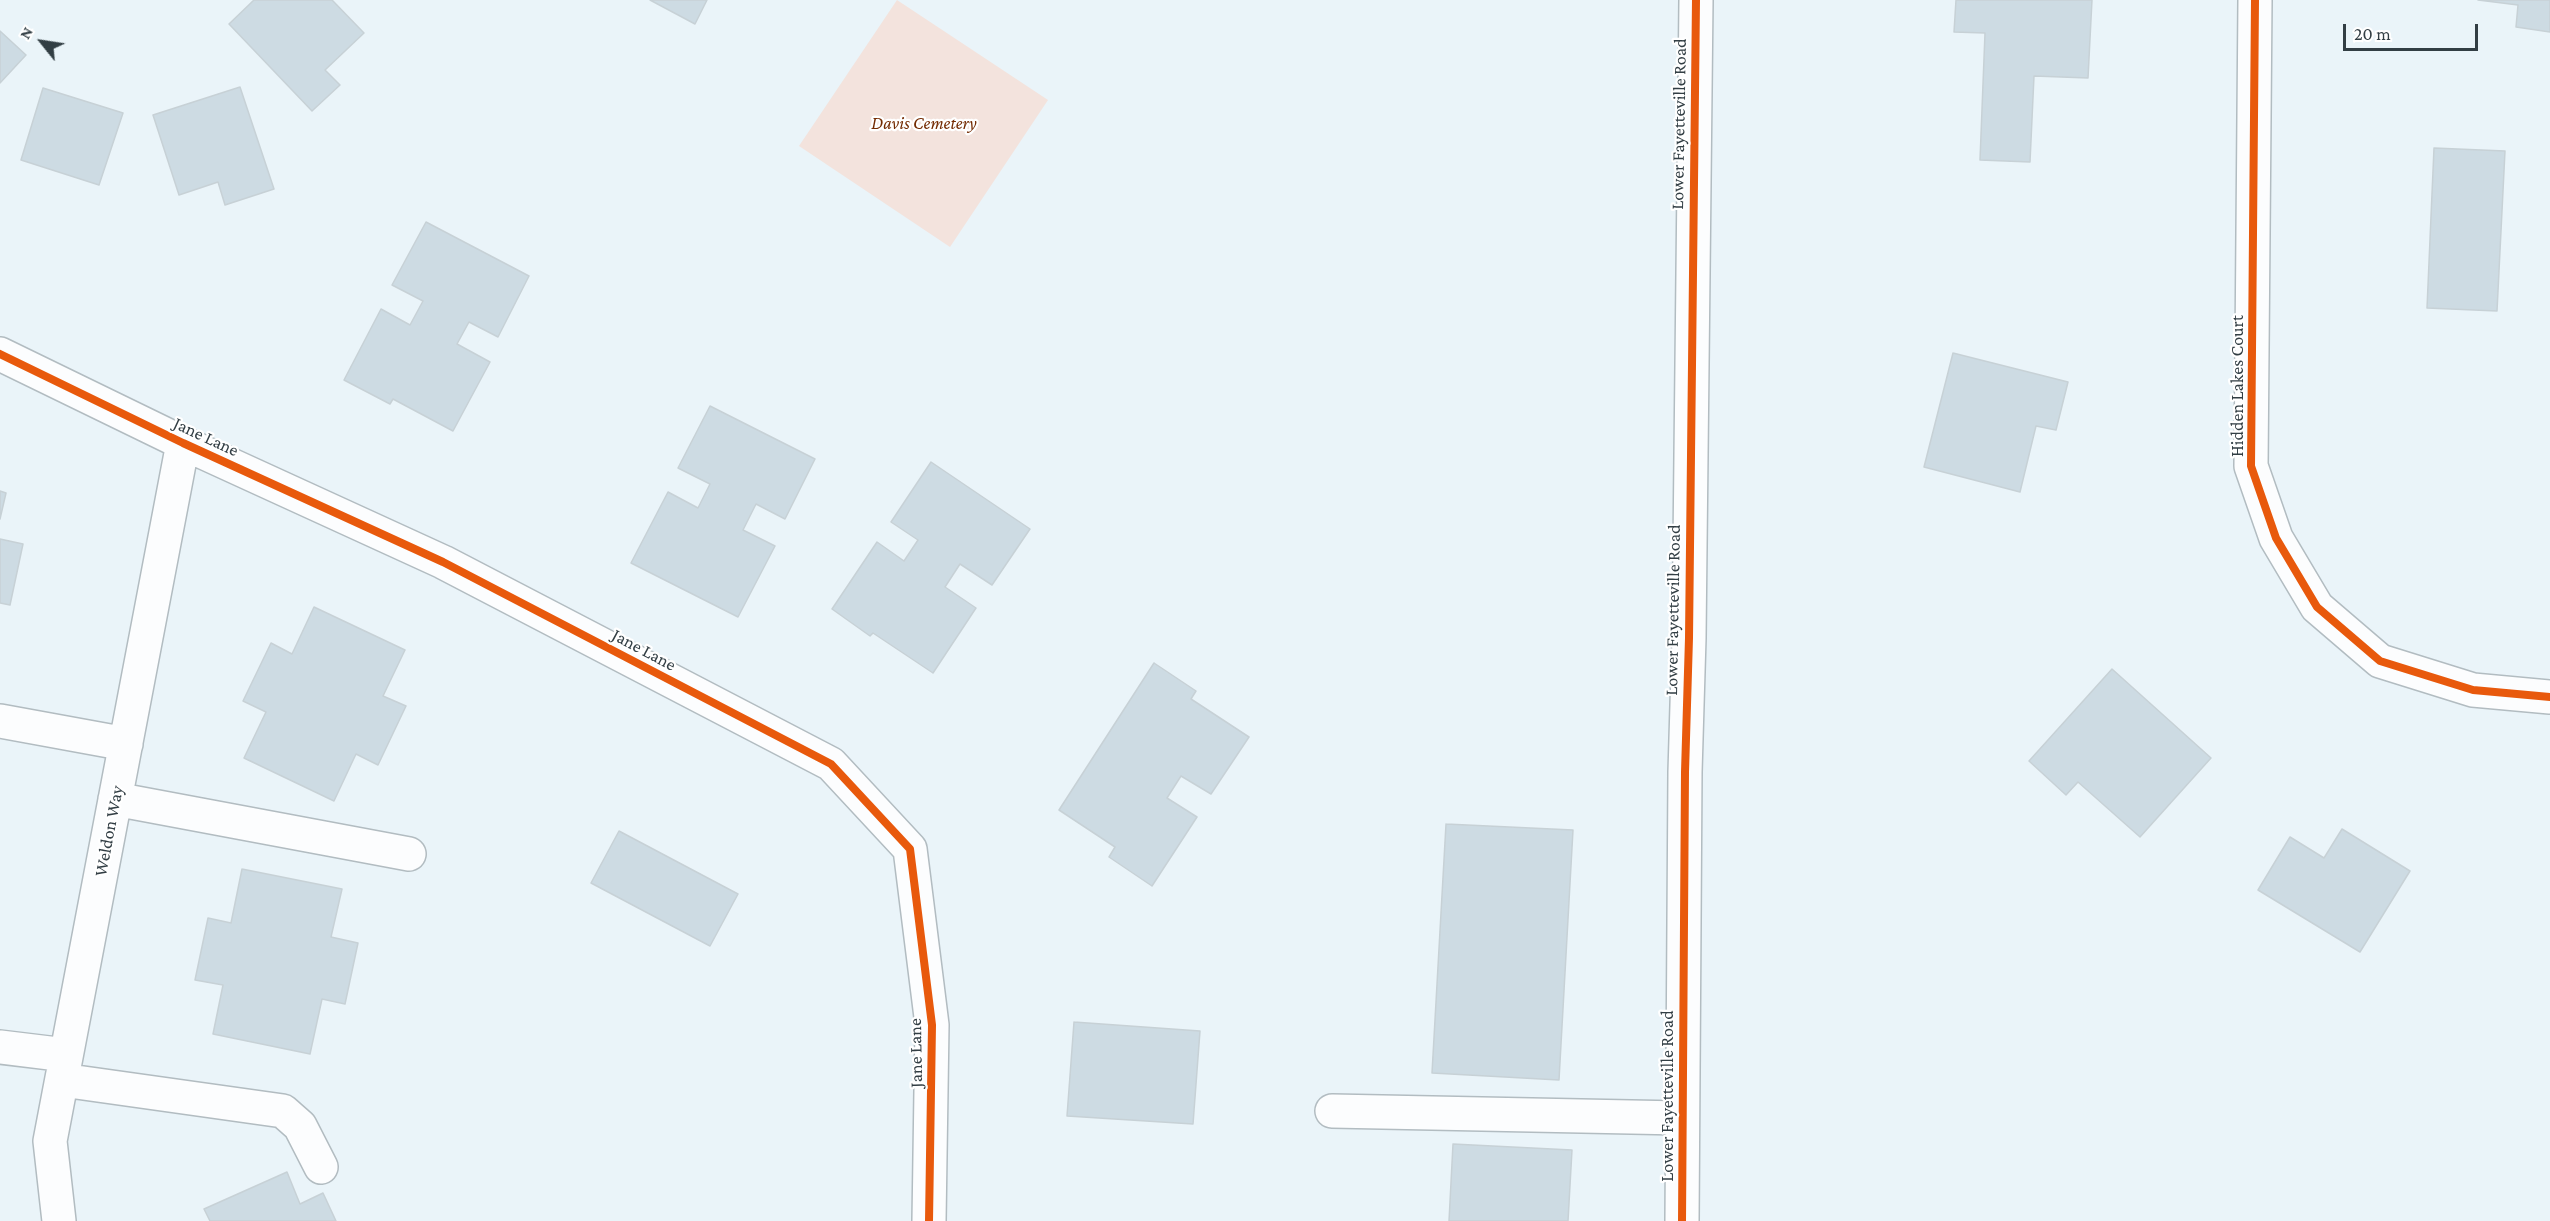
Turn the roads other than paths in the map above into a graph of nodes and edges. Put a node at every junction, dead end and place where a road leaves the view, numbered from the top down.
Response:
1 (1696, 0) edge
2 (2255, 0) edge
3 (0, 354) edge
4 (183, 443) junction
5 (2550, 698) edge
6 (0, 721) edge
7 (126, 744) junction
8 (115, 799) junction
9 (410, 854) dead end
10 (0, 1047) edge
11 (64, 1068) junction
12 (1332, 1111) dead end
13 (1681, 1118) junction
14 (321, 1167) dead end
15 (59, 1221) edge
16 (929, 1221) edge
17 (1682, 1221) edge

1 - 13 street, Lower Fayetteville Road
2 - 5 street, Hidden Lakes Court
3 - 4 street, Jane Lane
4 - 7 street, Weldon Way
4 - 16 street, Jane Lane
6 - 7 street
7 - 8 street, Weldon Way
8 - 9 street
8 - 11 street, Weldon Way
10 - 11 street
11 - 14 street
11 - 15 street, Weldon Way
12 - 13 street
13 - 17 street, Lower Fayetteville Road

